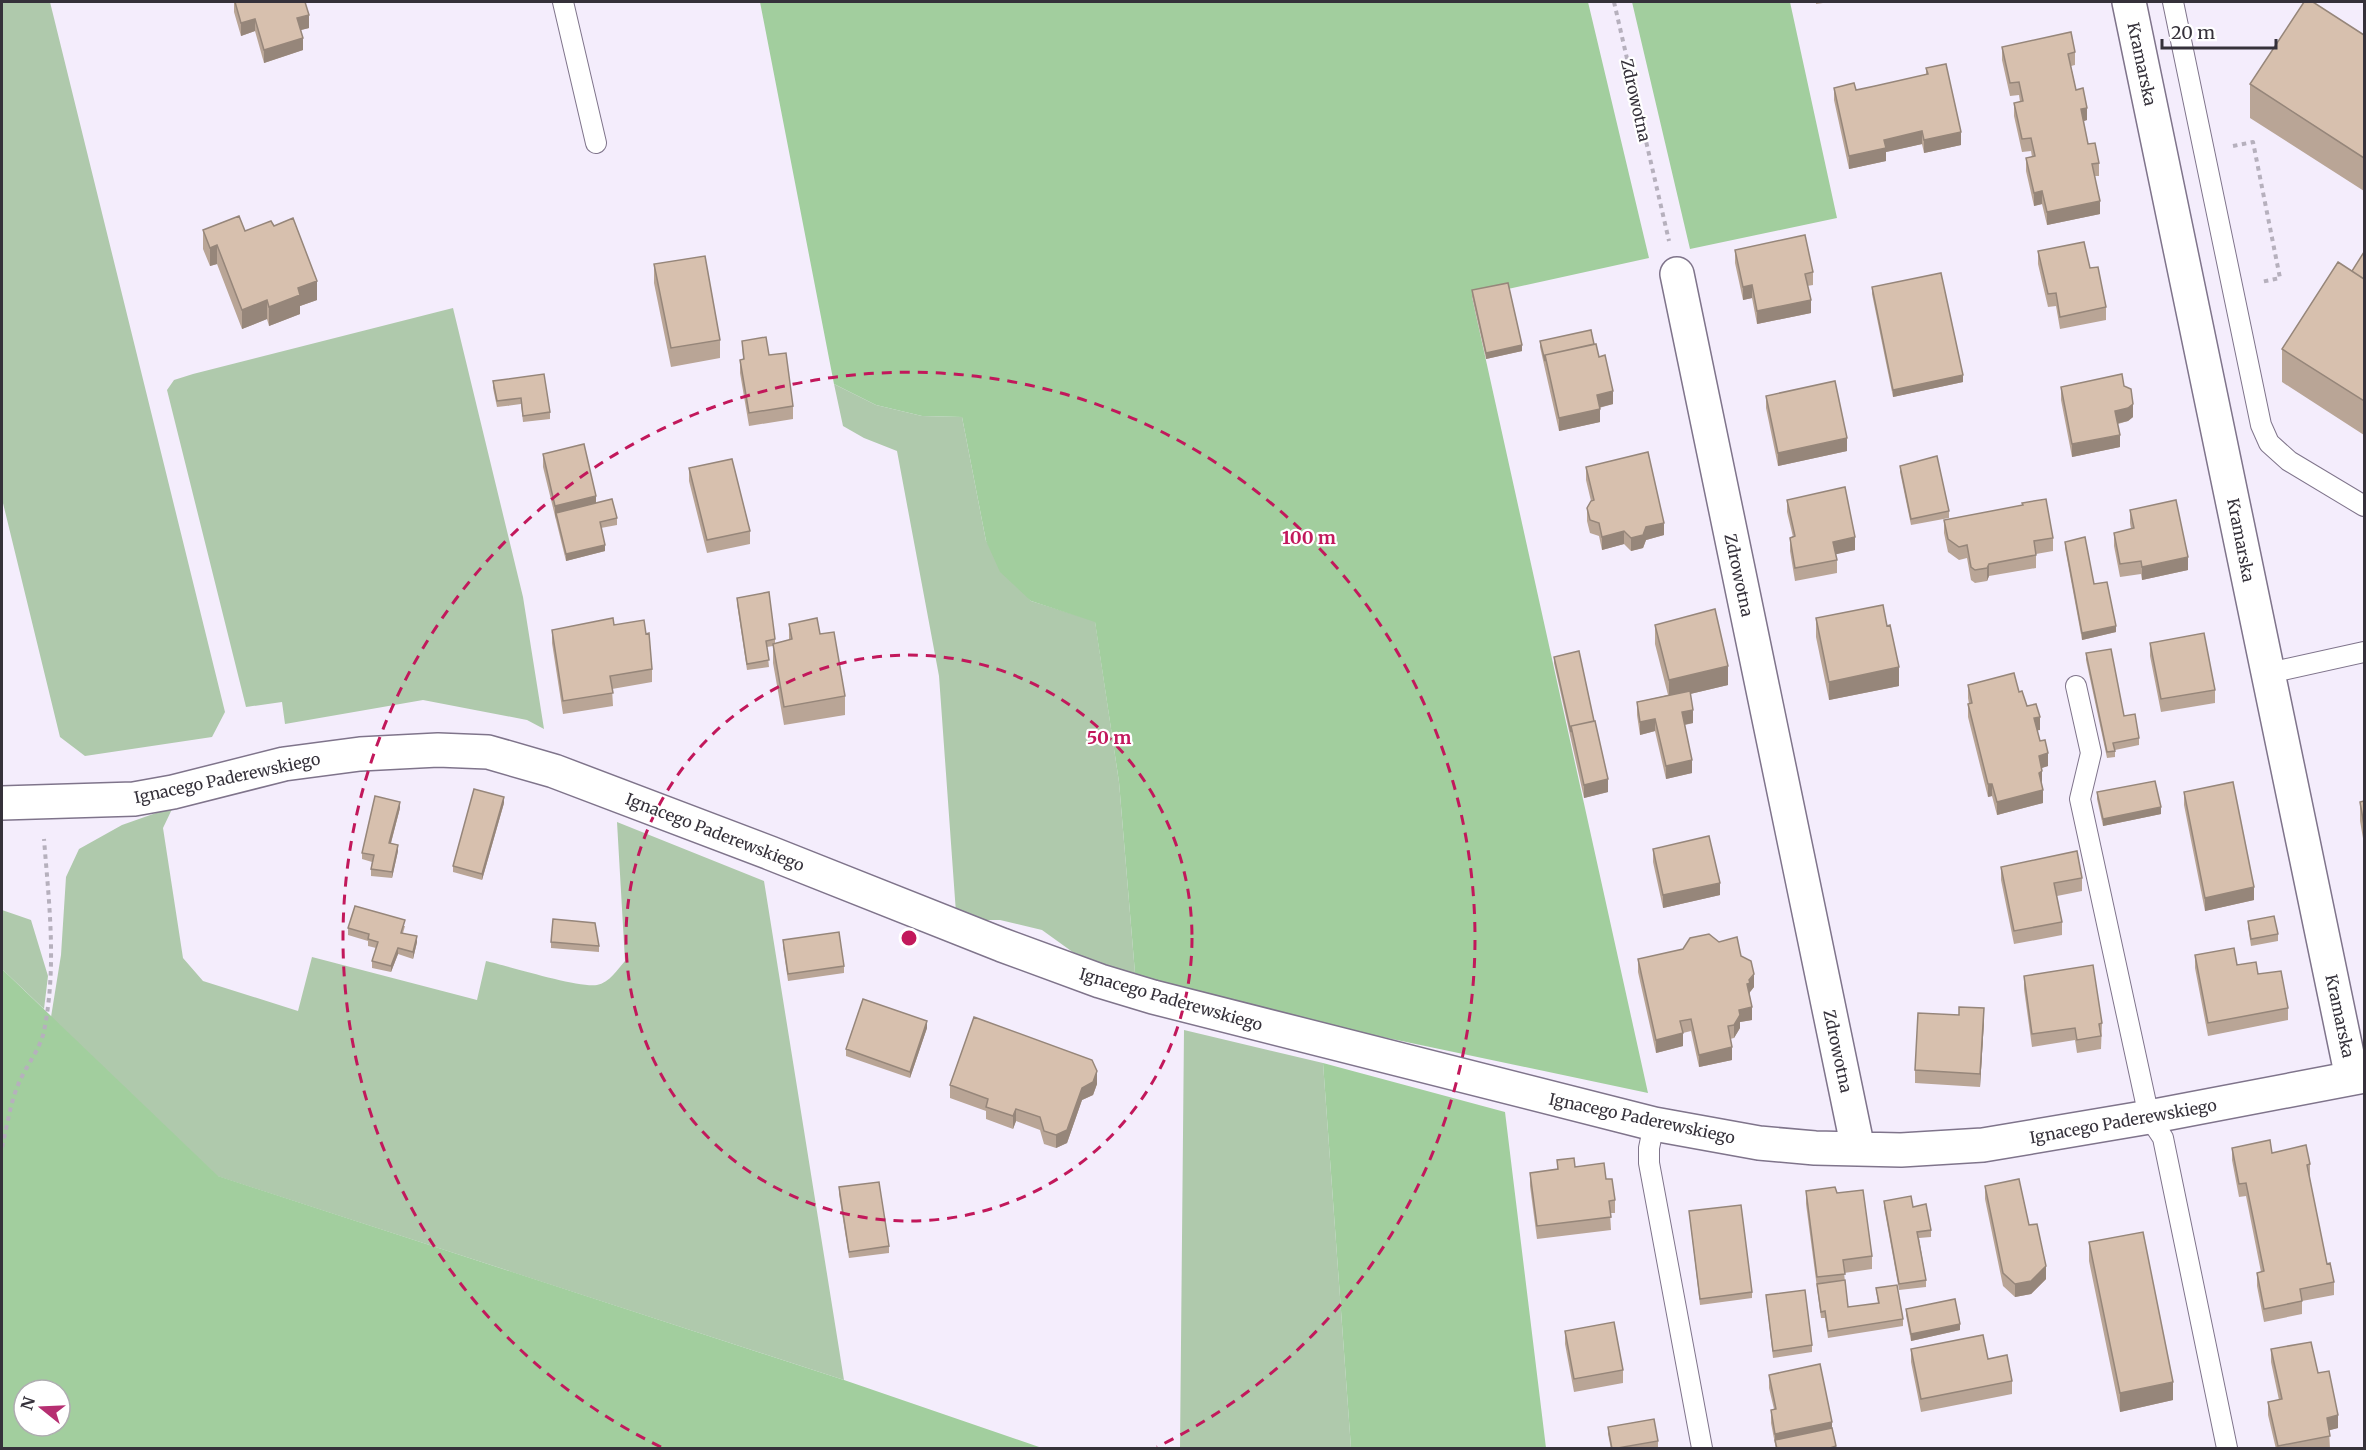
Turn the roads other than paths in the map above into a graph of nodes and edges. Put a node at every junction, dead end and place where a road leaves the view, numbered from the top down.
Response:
1 (562, 2) edge
2 (2129, 2) edge
3 (2173, 2) edge
4 (596, 143) dead end
5 (1677, 274) road end
6 (2364, 506) edge
7 (2364, 652) edge
8 (2269, 674) junction
9 (2076, 686) dead end
10 (2, 803) edge
11 (2358, 1077) edge
12 (2149, 1117) junction
13 (1654, 1124) junction
14 (1858, 1149) junction
15 (1702, 1449) edge
16 (2227, 1449) edge

1 - 4 lane
2 - 8 street, Kramarska
3 - 6 lane
5 - 14 street, Zdrowotna
7 - 8 lane
8 - 11 street, Kramarska
9 - 12 lane
10 - 13 street, Ignacego Paderewskiego
11 - 12 street, Ignacego Paderewskiego
12 - 14 street, Ignacego Paderewskiego
12 - 16 lane
13 - 14 street, Ignacego Paderewskiego
13 - 15 lane

